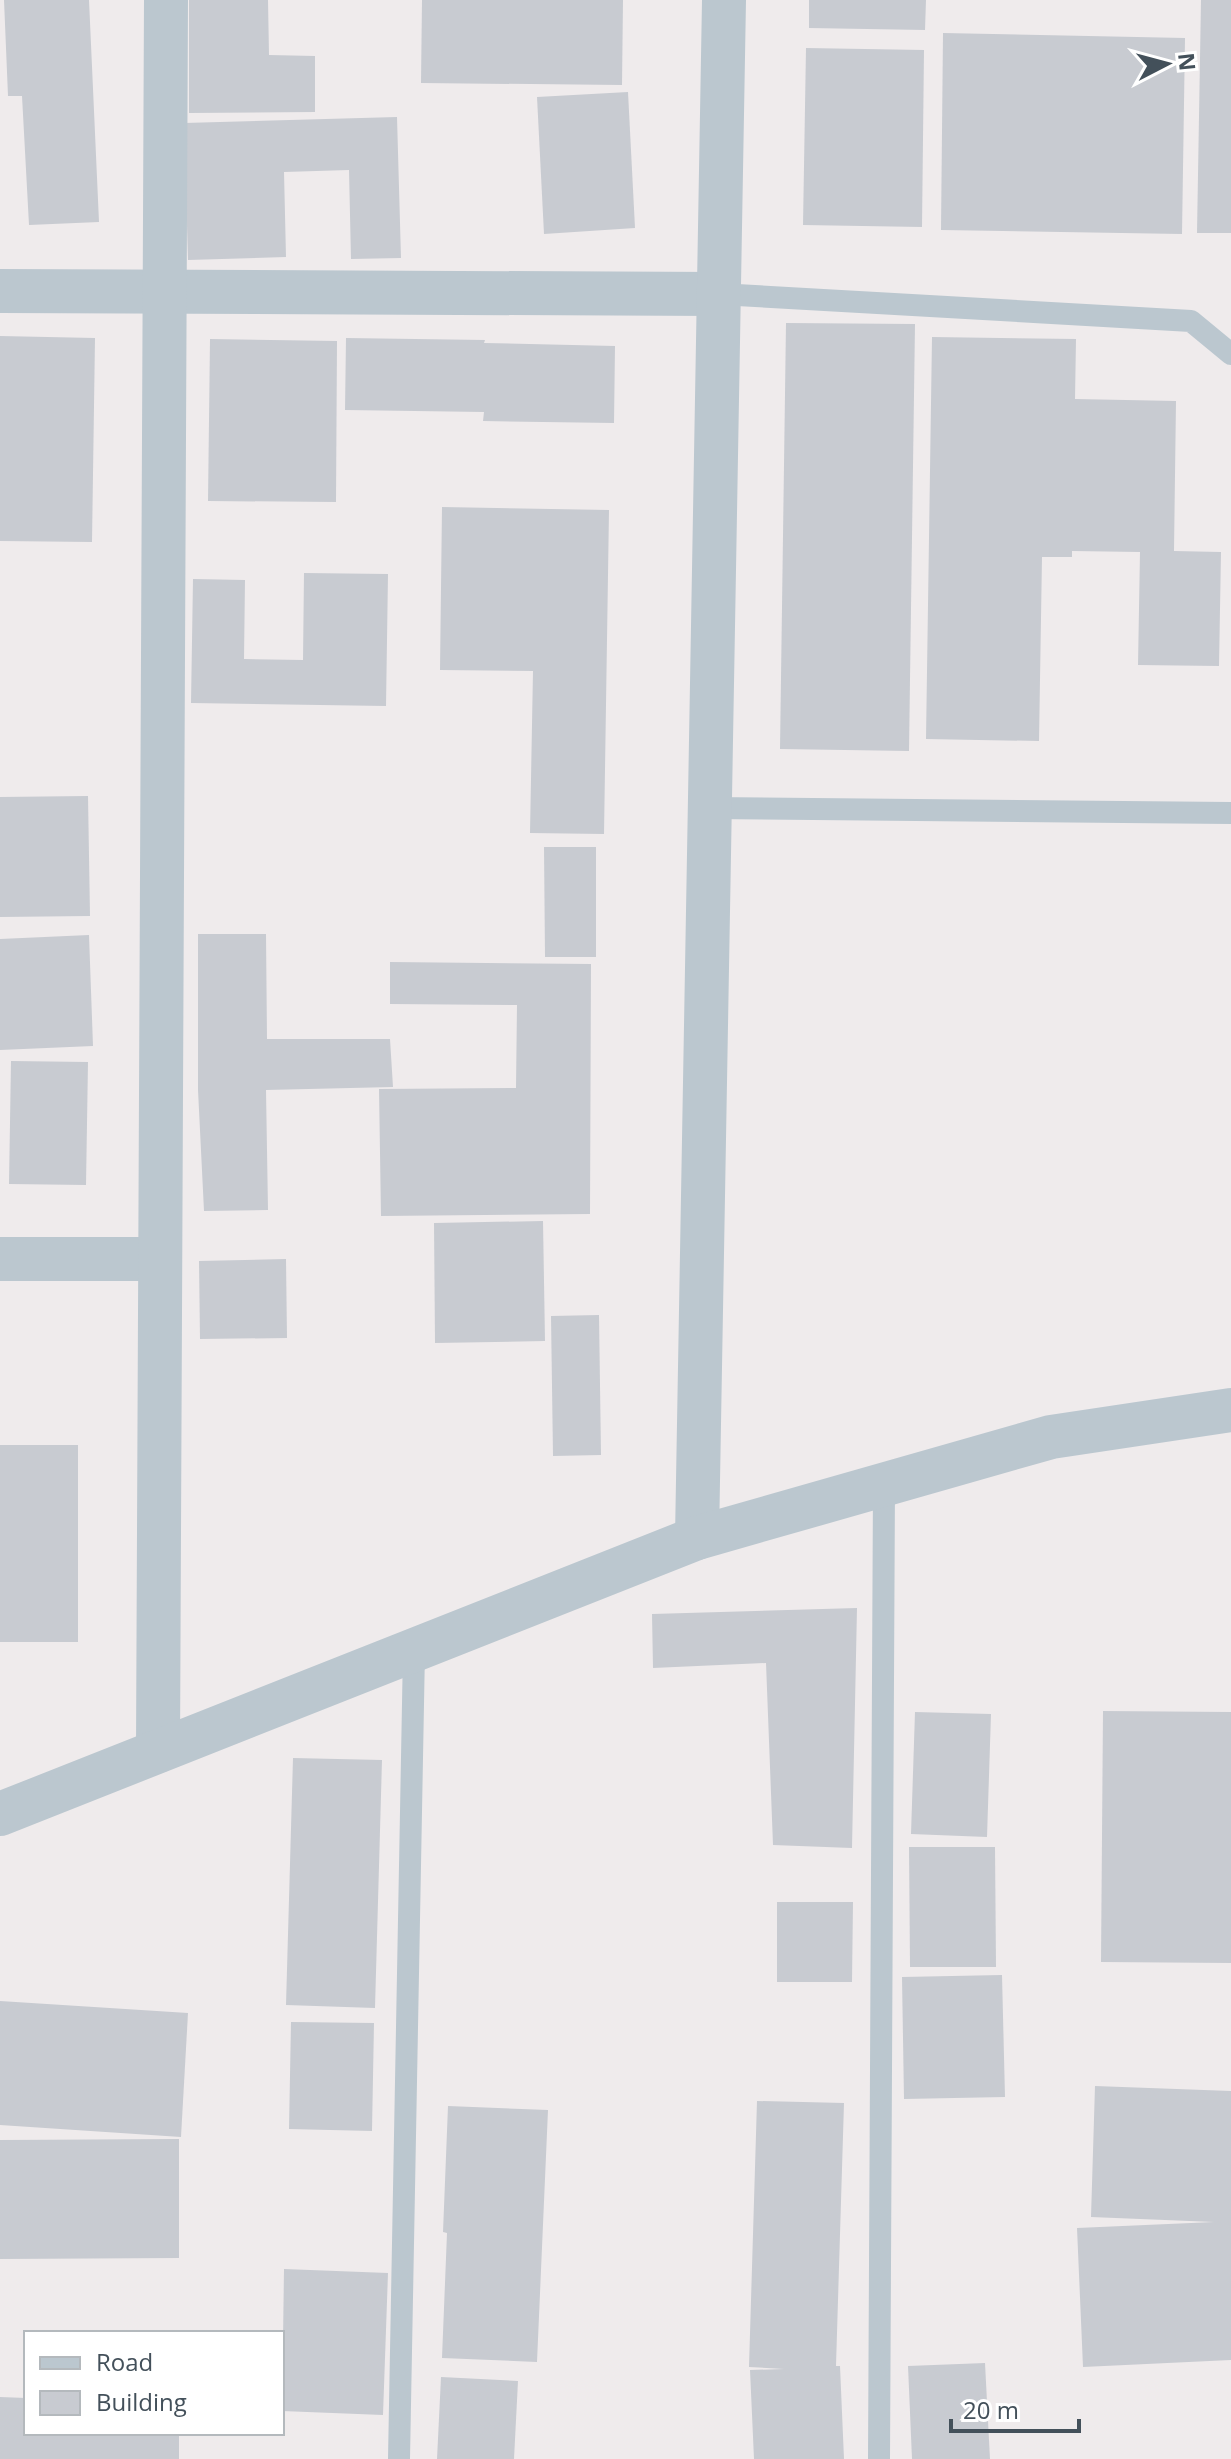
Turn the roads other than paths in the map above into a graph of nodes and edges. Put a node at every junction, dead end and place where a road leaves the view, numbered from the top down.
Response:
1 (166, 0) edge
2 (724, 0) edge
3 (0, 291) edge
4 (164, 292) junction
5 (719, 294) junction
6 (1231, 354) edge
7 (710, 808) junction
8 (1231, 813) edge
9 (0, 1259) edge
10 (160, 1259) junction
11 (1231, 1410) edge
12 (884, 1484) junction
13 (697, 1538) junction
14 (414, 1650) junction
15 (158, 1751) junction
16 (0, 1814) edge
17 (399, 2459) edge
18 (879, 2459) edge

1 - 4 street
2 - 5 street
3 - 4 street
4 - 5 street
4 - 10 street
5 - 6 lane
5 - 7 street
7 - 8 lane
7 - 13 street
9 - 10 street
10 - 15 street
11 - 12 street
12 - 13 street
12 - 18 lane
13 - 14 street
14 - 15 street
14 - 17 lane
15 - 16 street

